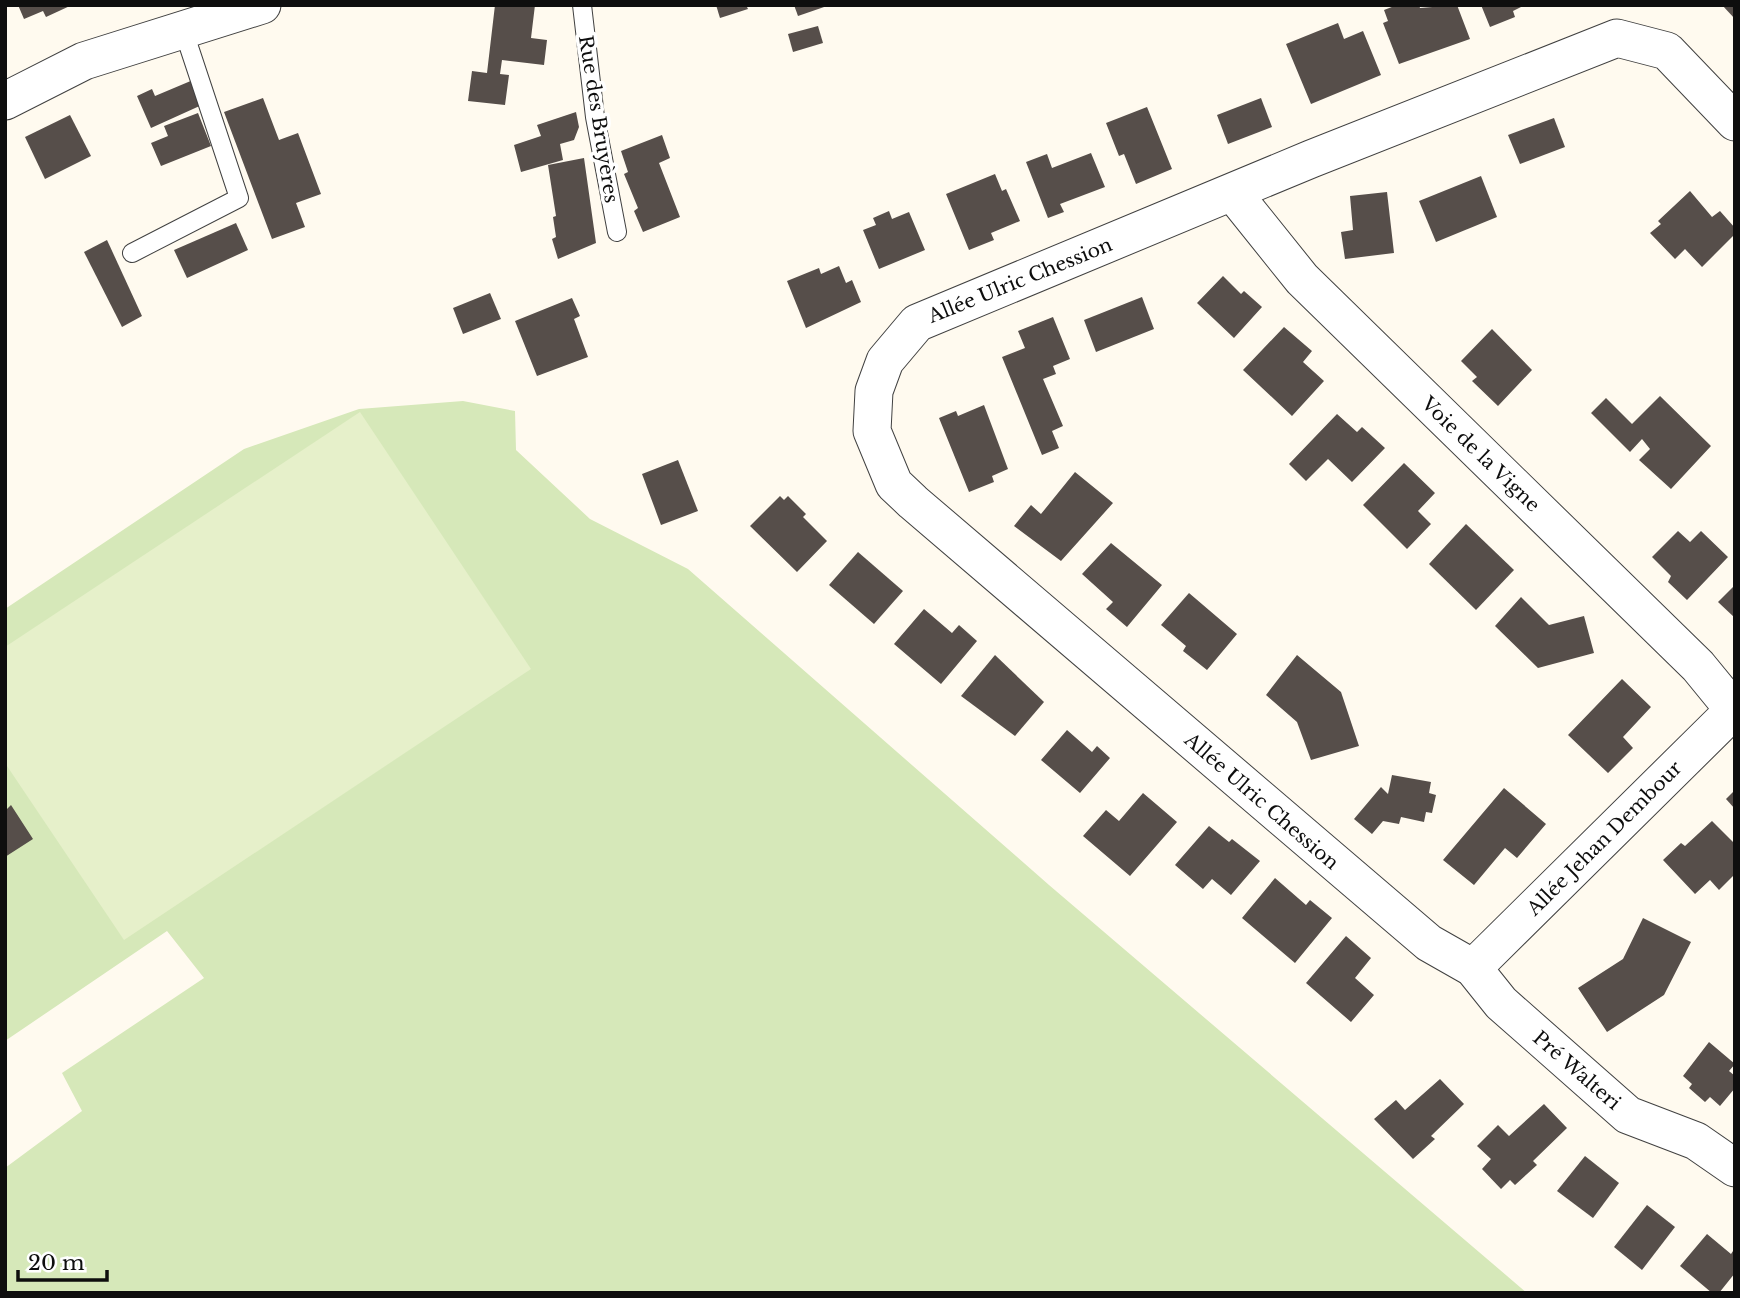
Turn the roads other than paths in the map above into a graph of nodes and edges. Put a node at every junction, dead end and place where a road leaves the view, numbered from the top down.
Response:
1 (262, 5) edge
2 (582, 5) edge
3 (183, 29) junction
4 (5, 101) edge
5 (1735, 122) edge
6 (1233, 193) junction
7 (617, 232) dead end
8 (132, 253) dead end
9 (1735, 709) edge
10 (1473, 968) junction
11 (1735, 1168) edge

1 - 3 street
2 - 7 lane, Rue des Bruyères
3 - 4 street
3 - 8 lane
5 - 6 street, Allée Ulric Chession
6 - 9 street, Voie de la Vigne
6 - 10 street, Allée Ulric Chession
9 - 10 street, Allée Jehan Dembour
10 - 11 street, Pré Walteri

